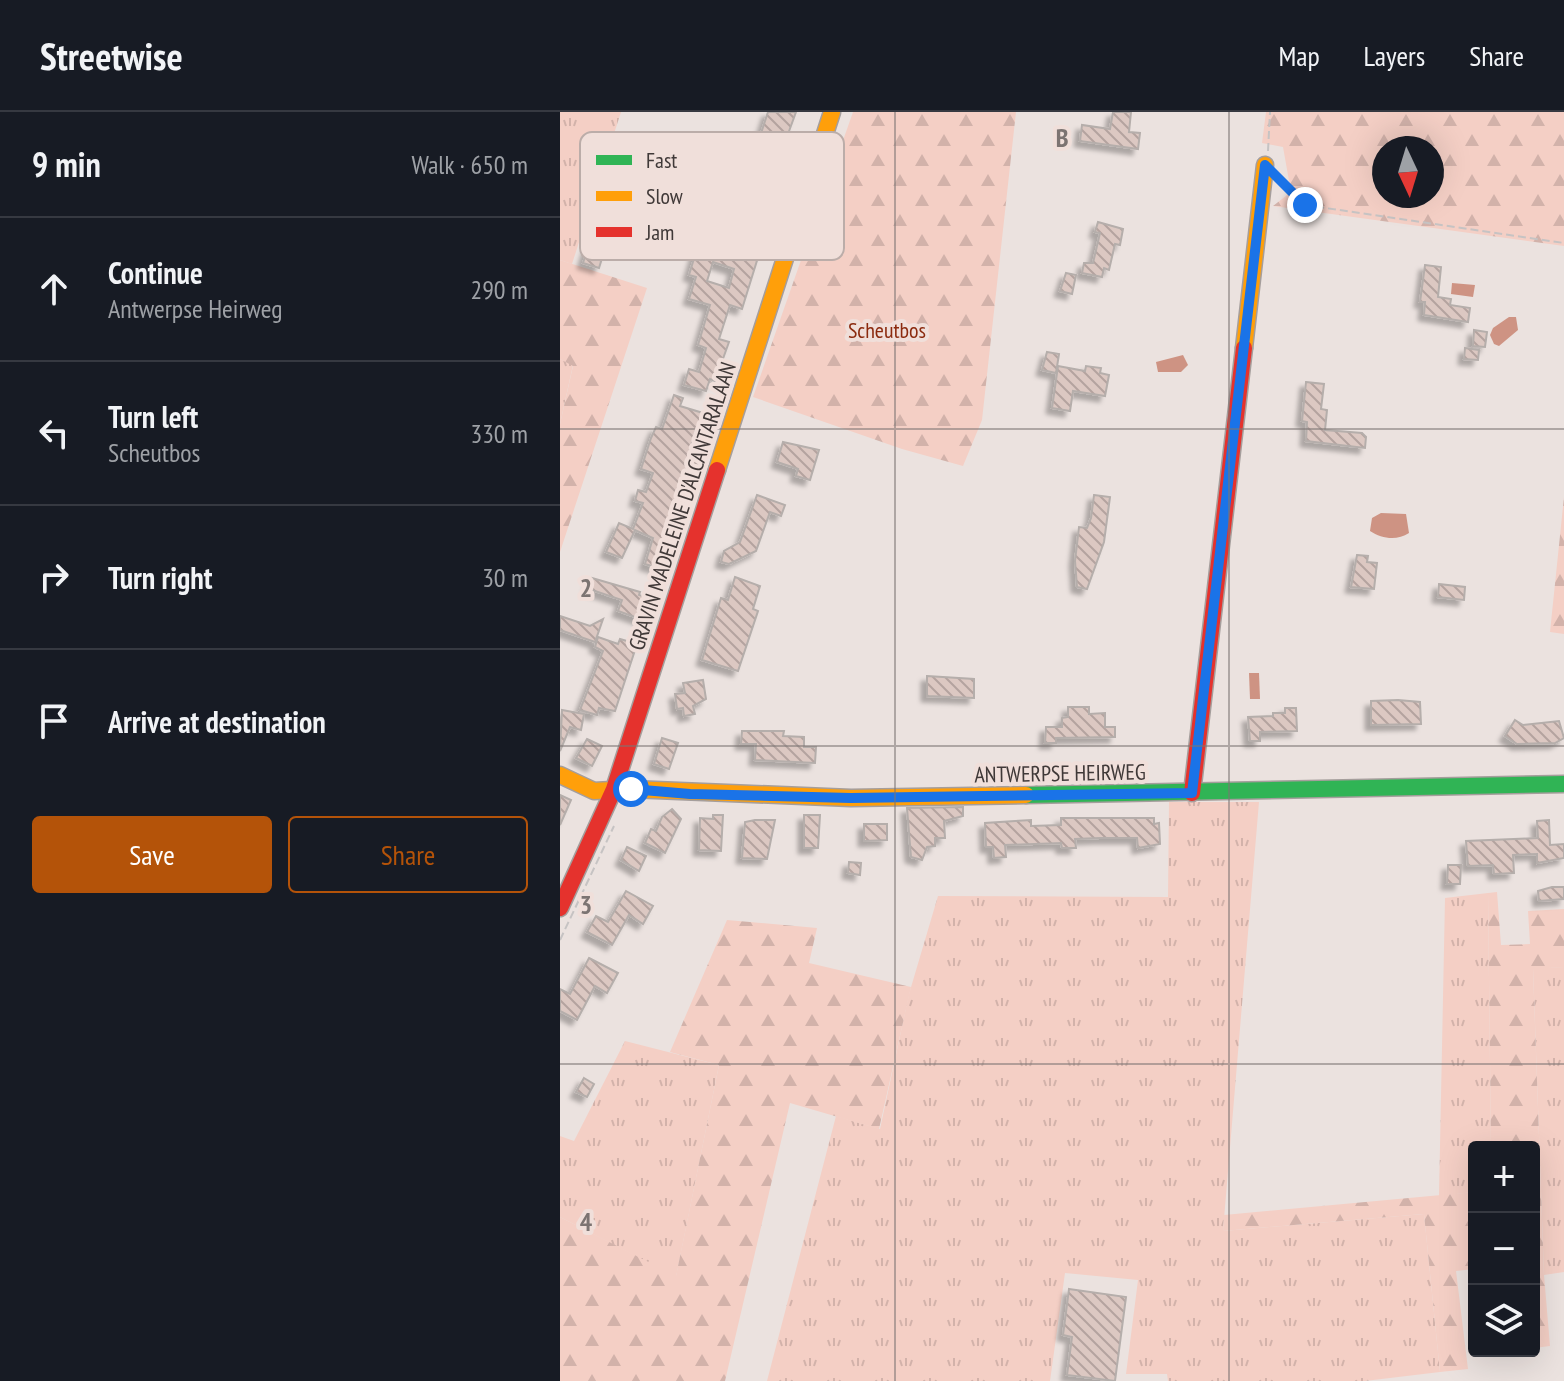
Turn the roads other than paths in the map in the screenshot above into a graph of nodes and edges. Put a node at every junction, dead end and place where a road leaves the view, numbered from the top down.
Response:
1 (832, 112) edge
2 (826, 132) edge
3 (1265, 165) road end
4 (784, 260) edge
5 (560, 775) edge
6 (1564, 784) edge
7 (614, 789) junction
8 (1192, 793) junction
9 (560, 908) edge

1 - 2 street, GRAVIN MADELEINE D'ALCANTARALAAN
3 - 8 street
4 - 7 street, GRAVIN MADELEINE D'ALCANTARALAAN
5 - 7 street, ANTWERPSE HEIRWEG
6 - 8 street, ANTWERPSE HEIRWEG
7 - 8 street, ANTWERPSE HEIRWEG
7 - 9 street, GRAVIN MADELEINE D'ALCANTARALAAN

